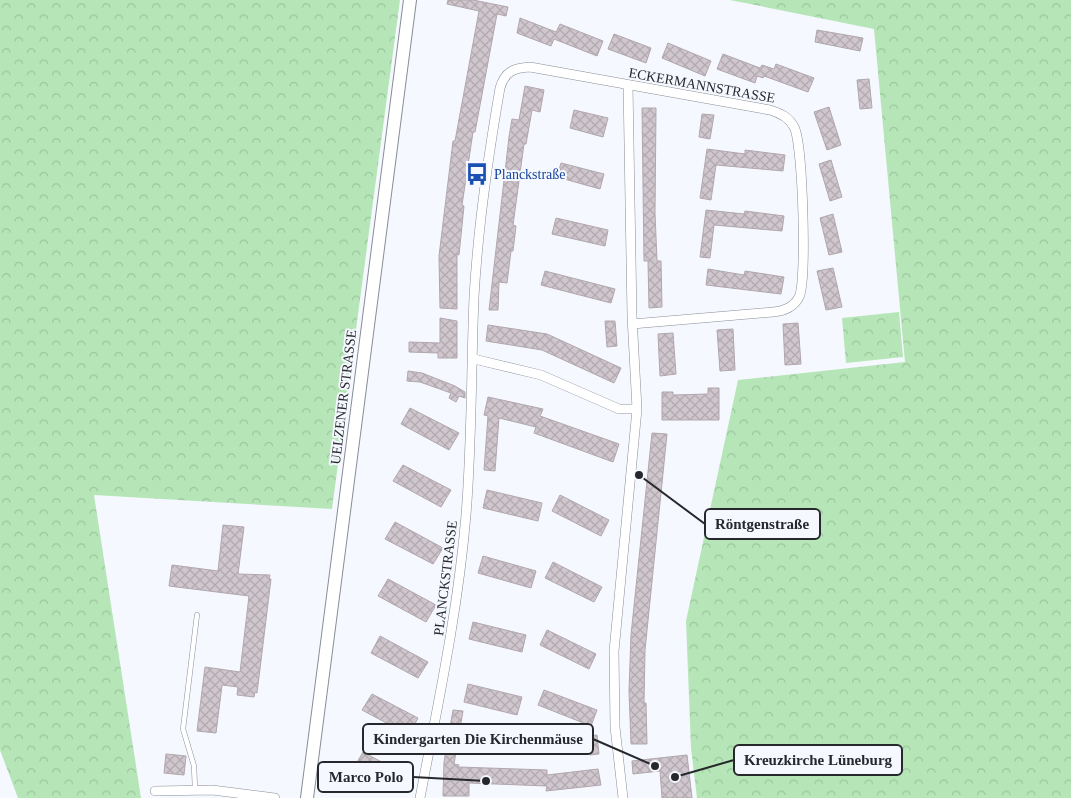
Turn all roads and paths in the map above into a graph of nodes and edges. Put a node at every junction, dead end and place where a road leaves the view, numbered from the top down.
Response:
1 (410, 0) edge
2 (502, 82) joint
3 (628, 85) junction
4 (632, 324) junction
5 (474, 359) junction
6 (637, 409) junction
7 (197, 615) dead end
8 (195, 789) junction
9 (155, 791) dead end
10 (275, 798) edge
11 (307, 798) edge
12 (420, 798) edge
13 (622, 798) edge

1 - 11 main road, UELZENER STRASSE
2 - 3 street, ECKERMANNSTRASSE
2 - 5 street, PLANCKSTRASSE
3 - 4 street
3 - 4 street, ECKERMANNSTRASSE
4 - 6 street
5 - 6 street
5 - 12 street, PLANCKSTRASSE
6 - 13 street
7 - 8 lane
8 - 9 street
8 - 10 street

